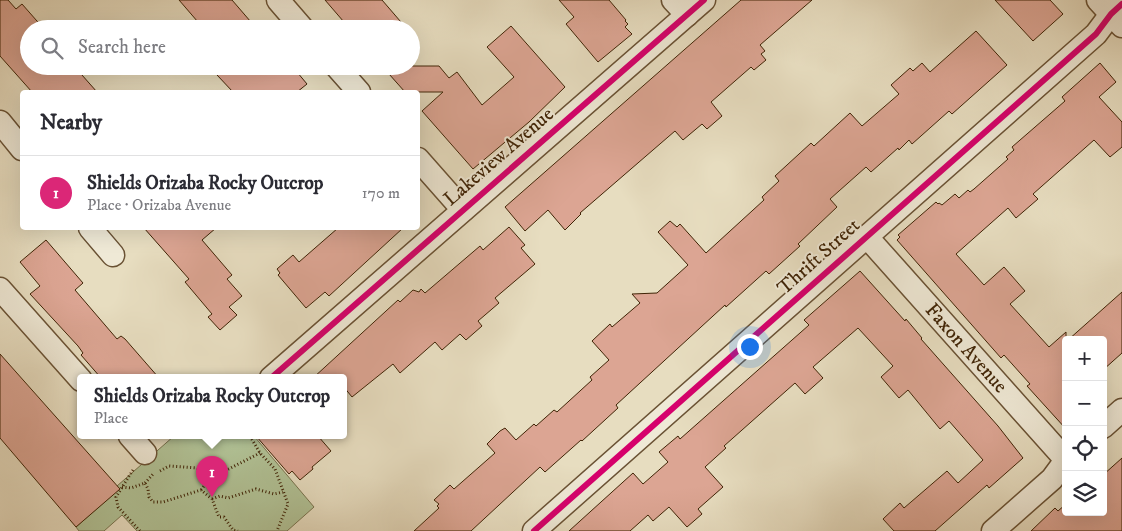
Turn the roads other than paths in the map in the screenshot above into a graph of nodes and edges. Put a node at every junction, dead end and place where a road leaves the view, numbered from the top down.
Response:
1 (278, 0) edge
2 (704, 0) edge
3 (680, 8) edge
4 (1113, 11) edge
5 (296, 20) edge
6 (344, 75) edge
7 (357, 90) edge
8 (0, 122) edge
9 (20, 146) edge
10 (420, 161) edge
11 (463, 210) junction
12 (92, 230) edge
13 (867, 237) junction
14 (113, 255) dead end
15 (0, 289) edge
16 (276, 374) edge
17 (77, 376) edge
18 (1122, 410) edge
19 (1104, 426) edge
20 (133, 439) edge
21 (146, 453) road end
22 (1062, 456) edge
23 (1062, 465) edge
24 (534, 531) edge
25 (993, 531) edge

1 - 5 street
2 - 3 street, Lakeview Avenue
3 - 11 street, Lakeview Avenue
4 - 13 street, Thrift Street
6 - 7 street
8 - 9 street
10 - 11 street
11 - 16 street, Lakeview Avenue
12 - 14 street
13 - 22 street, Faxon Avenue
13 - 24 street, Thrift Street
15 - 17 street
18 - 19 street
20 - 21 street
23 - 25 street

